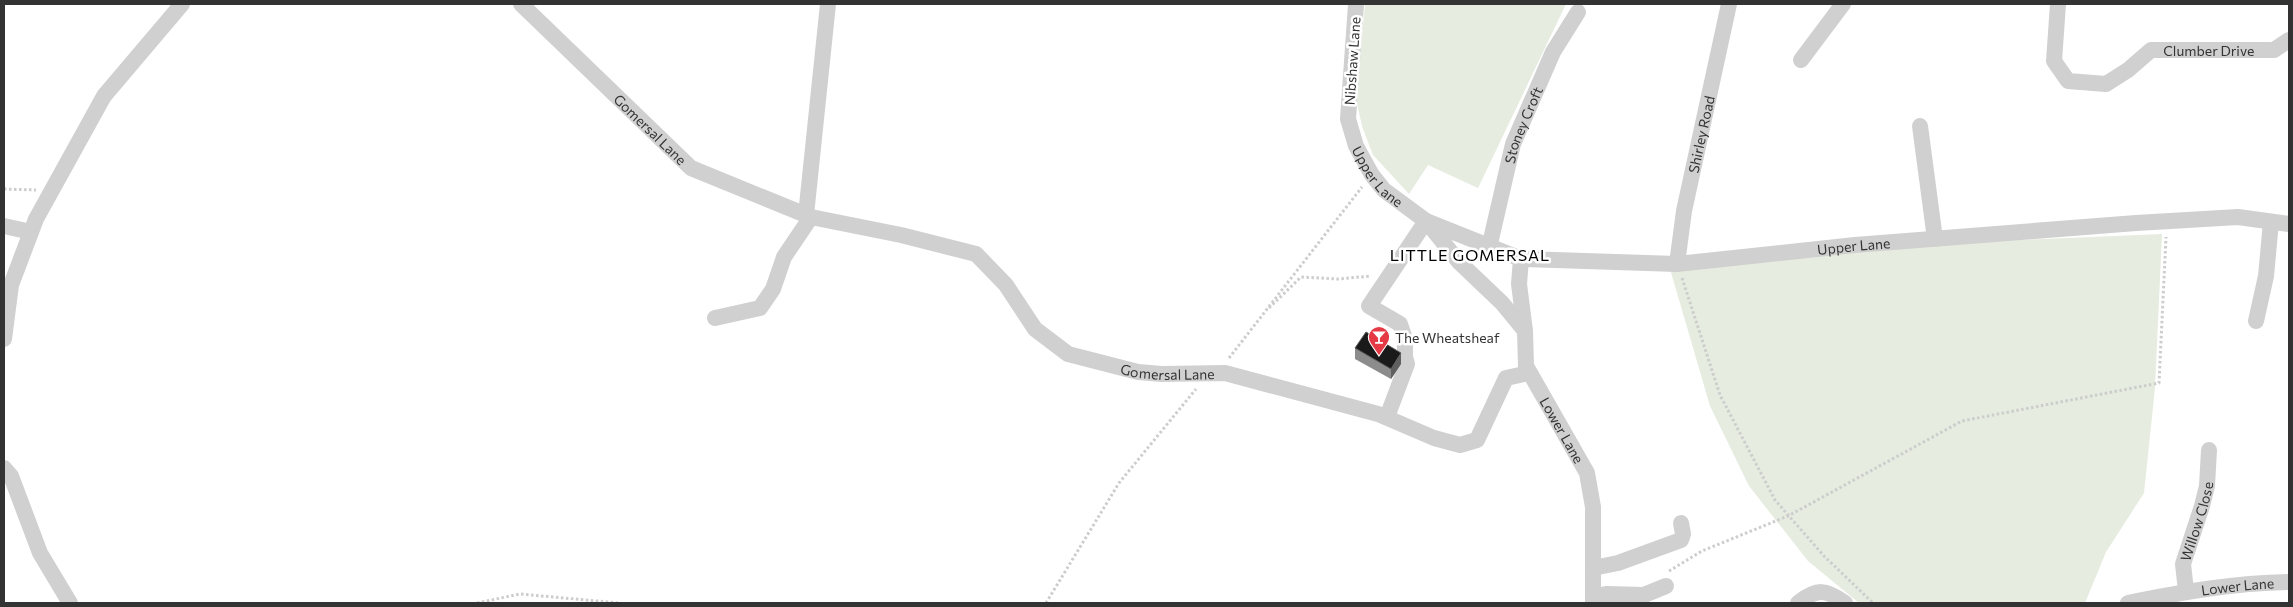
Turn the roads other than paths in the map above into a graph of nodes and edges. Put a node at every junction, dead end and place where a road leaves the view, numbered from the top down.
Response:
1 (182, 4) edge
2 (521, 4) edge
3 (828, 4) edge
4 (1356, 4) edge
5 (1729, 4) edge
6 (1843, 4) edge
7 (2058, 4) edge
8 (1578, 12) dead end
9 (2289, 40) edge
10 (1800, 60) dead end
11 (1348, 119) joint
12 (1920, 126) dead end
13 (809, 216) junction
14 (1426, 221) junction
15 (2270, 222) junction
16 (2289, 224) edge
17 (4, 226) edge
18 (31, 232) junction
19 (1935, 239) junction
20 (1490, 248) junction
21 (1522, 259) junction
22 (1677, 264) junction
23 (715, 318) dead end
24 (2256, 320) dead end
25 (1525, 331) junction
26 (4, 339) edge
27 (1529, 373) junction
28 (1387, 418) junction
29 (2209, 450) dead end
30 (4, 468) edge
31 (1681, 523) dead end
32 (1593, 568) junction
33 (1665, 580) road end
34 (2289, 582) edge
35 (2186, 591) junction
36 (1593, 600) edge
37 (70, 603) edge
38 (1798, 603) edge
39 (1845, 603) edge
40 (2131, 603) edge

1 - 18 street
2 - 13 street, Gomersal Lane
3 - 13 street
4 - 11 street, Nibshaw Lane
5 - 22 street, Shirley Road
6 - 10 street
7 - 9 street, Clumber Drive
8 - 20 street, Stoney Croft
11 - 14 street, Upper Lane
12 - 19 street
13 - 23 street
13 - 28 street, Gomersal Lane
14 - 20 street, Upper Lane
14 - 25 street, Upper Lane
14 - 28 street
15 - 16 street, Upper Lane
15 - 19 street, Upper Lane
15 - 24 street
17 - 18 street
18 - 26 street
19 - 22 street, Upper Lane
20 - 21 street, Upper Lane
21 - 22 street, Upper Lane
21 - 25 street, Lower Lane
25 - 27 street, Lower Lane
27 - 28 street, Gomersal Lane
27 - 32 street, Lower Lane
29 - 35 street, Willow Close
30 - 37 street
31 - 32 street
32 - 36 street, Lower Lane
33 - 36 street
34 - 35 street, Lower Lane
35 - 40 street, Lower Lane
38 - 39 street

